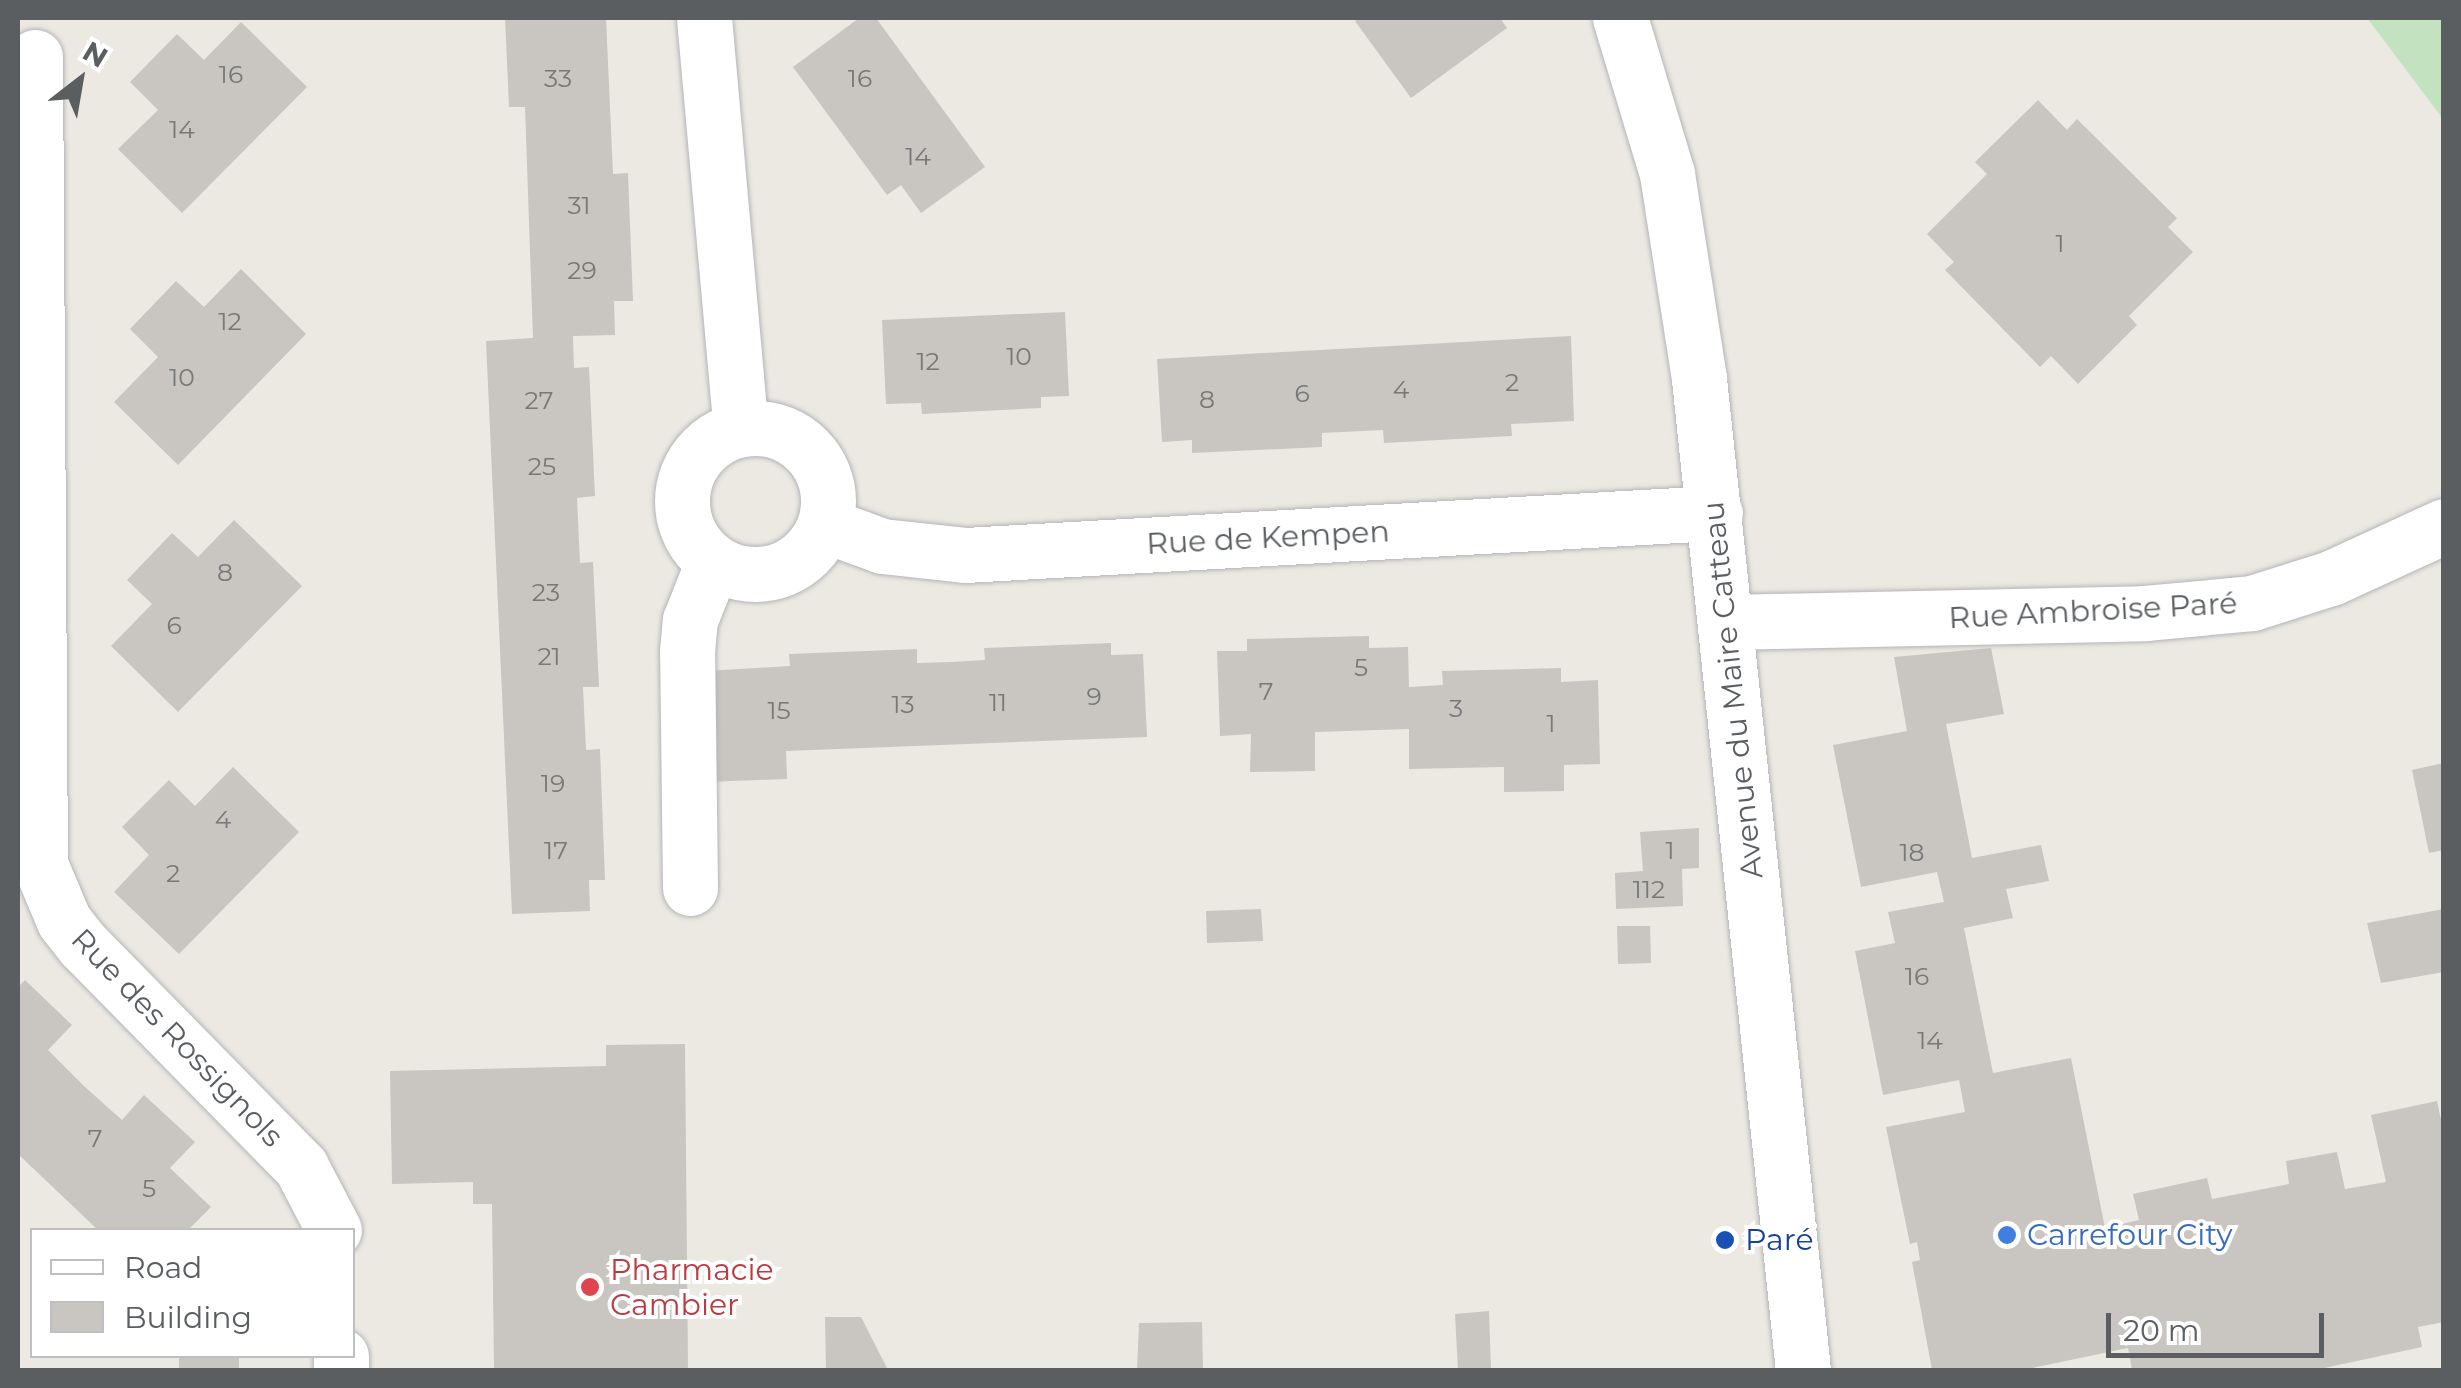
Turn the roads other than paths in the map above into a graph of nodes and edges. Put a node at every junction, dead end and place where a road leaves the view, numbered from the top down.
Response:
1 (704, 18) edge
2 (1620, 18) edge
3 (35, 57) dead end
4 (741, 429) junction
5 (1715, 513) junction
6 (825, 524) junction
7 (2444, 526) edge
8 (713, 562) junction
9 (1726, 622) junction
10 (690, 888) dead end
11 (333, 1228) edge
12 (1804, 1370) edge

1 - 4 street
2 - 5 street, Avenue du Maire Catteau
3 - 11 street, Rue des Rossignols
4 - 6 street
4 - 8 street
5 - 6 street, Rue de Kempen
5 - 9 street, Avenue du Maire Catteau
6 - 8 street
7 - 9 street, Rue Ambroise Paré
8 - 10 street
9 - 12 street, Avenue du Maire Catteau

